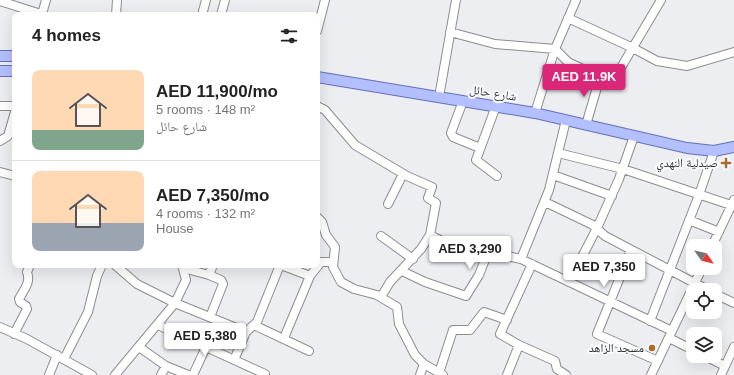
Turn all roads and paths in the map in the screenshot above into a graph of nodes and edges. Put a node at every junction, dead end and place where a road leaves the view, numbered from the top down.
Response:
1 (46, 0) edge
2 (117, 0) edge
3 (206, 0) edge
4 (225, 0) edge
5 (325, 0) edge
6 (456, 0) edge
7 (576, 0) edge
8 (661, 0) edge
9 (0, 1) edge
10 (34, 12) edge
11 (44, 12) edge
12 (116, 12) edge
13 (203, 12) edge
14 (222, 12) edge
15 (568, 18) junction
16 (320, 19) edge
17 (450, 32) junction
18 (633, 48) junction
19 (555, 49) junction
20 (734, 52) edge
21 (0, 56) edge
22 (12, 56) edge
23 (0, 71) edge
24 (12, 71) edge
25 (320, 77) edge
26 (600, 77) junction
27 (439, 97) junction
28 (463, 101) junction
29 (0, 106) edge
30 (12, 106) edge
31 (496, 106) junction
32 (320, 108) edge
33 (535, 113) junction
34 (566, 120) junction
35 (12, 122) edge
36 (586, 125) junction
37 (634, 136) junction
38 (0, 141) edge
39 (480, 148) junction
40 (734, 148) edge
41 (714, 151) junction
42 (558, 153) junction
43 (623, 169) junction
44 (0, 172) edge
45 (403, 174) junction
46 (12, 175) edge
47 (553, 175) junction
48 (497, 176) dead end
49 (699, 195) junction
50 (612, 196) junction
51 (545, 202) junction
52 (388, 204) dead end
53 (733, 204) edge
54 (320, 220) edge
55 (689, 220) junction
56 (597, 228) junction
57 (719, 232) junction
58 (430, 235) junction
59 (381, 236) dead end
60 (716, 239) edge
61 (631, 250) junction
62 (488, 252) junction
63 (413, 259) junction
64 (521, 259) junction
65 (333, 262) junction
66 (320, 263) edge
67 (532, 264) junction
68 (29, 268) edge
69 (101, 268) edge
70 (118, 268) edge
71 (182, 268) edge
72 (186, 268) edge
73 (212, 268) edge
74 (280, 268) edge
75 (289, 268) edge
76 (316, 268) edge
77 (670, 270) junction
78 (402, 271) junction
79 (210, 275) junction
80 (310, 276) junction
81 (569, 282) junction
82 (693, 283) edge
83 (381, 297) junction
84 (722, 297) edge
85 (609, 302) junction
86 (686, 302) edge
87 (175, 303) junction
88 (734, 303) edge
89 (210, 318) junction
90 (507, 320) junction
91 (650, 321) junction
92 (158, 325) junction
93 (254, 325) junction
94 (0, 327) edge
95 (246, 332) junction
96 (14, 334) junction
97 (670, 335) junction
98 (284, 338) junction
99 (520, 345) junction
100 (686, 345) edge
101 (140, 347) junction
102 (206, 347) junction
103 (734, 347) edge
104 (309, 351) dead end
105 (60, 357) junction
106 (234, 360) junction
107 (658, 361) junction
108 (719, 363) edge
109 (424, 364) junction
110 (166, 366) junction
111 (725, 366) junction
112 (441, 374) edge
113 (49, 375) edge
114 (92, 375) edge
115 (115, 375) edge
116 (161, 375) edge
117 (188, 375) edge
118 (193, 375) edge
119 (266, 375) edge
120 (420, 375) edge
121 (507, 375) edge
122 (566, 375) edge
123 (651, 375) edge
124 (721, 375) edge

1 - 11 street
2 - 12 street
3 - 13 street
4 - 14 street
5 - 16 street
6 - 17 street
7 - 15 street
8 - 18 street
9 - 10 street
15 - 18 street
15 - 19 street
17 - 19 street
17 - 27 street
18 - 20 street
18 - 26 street
19 - 26 street
19 - 33 street
21 - 22 main road
23 - 24 main road
25 - 27 main road, شارع حائل
26 - 36 street
27 - 28 main road, شارع حائل
28 - 31 main road, شارع حائل
28 - 39 street
29 - 30 street
31 - 33 main road, شارع حائل
31 - 39 street
32 - 45 street
33 - 34 main road, شارع حائل
34 - 36 main road, شارع حائل
34 - 42 street
35 - 38 street
36 - 37 main road, شارع حائل
37 - 41 main road, شارع حائل
37 - 43 street
39 - 48 street
40 - 41 main road, شارع حائل
41 - 49 street
42 - 43 street
42 - 47 street
43 - 49 street
43 - 50 street
44 - 46 street
45 - 52 street
45 - 58 street
47 - 50 street
47 - 51 street
49 - 53 street
49 - 55 street
50 - 56 street
51 - 56 street
51 - 64 street
53 - 57 street
54 - 65 street
55 - 57 street
55 - 77 street
56 - 61 street
56 - 81 street
57 - 60 street
58 - 62 street
58 - 63 street
59 - 63 street
61 - 77 street
61 - 85 street
62 - 64 street
62 - 78 street
63 - 78 street
64 - 67 street
65 - 66 street
65 - 83 street
67 - 81 street
67 - 90 street
68 - 96 street
69 - 105 street
70 - 87 street
71 - 87 street
72 - 79 street
73 - 79 street
74 - 93 street
75 - 80 street
76 - 80 street
77 - 82 street
77 - 91 street
78 - 83 street
79 - 89 street
80 - 98 street
81 - 85 street
83 - 109 street
84 - 88 street
85 - 91 street
85 - 107 street
86 - 97 street
87 - 89 street
87 - 92 street
89 - 95 street
90 - 99 street
90 - 112 street
91 - 97 street
92 - 101 street
92 - 102 street
93 - 95 street
93 - 98 street
94 - 96 street
95 - 106 street
96 - 105 street
97 - 100 street
97 - 107 street
98 - 104 street
99 - 121 street
99 - 122 street
101 - 110 street
101 - 115 street
102 - 106 street
102 - 118 street
103 - 111 street
105 - 113 street
105 - 114 street
106 - 119 street
107 - 123 street
108 - 111 street
109 - 112 street
109 - 120 street
110 - 116 street
110 - 117 street
111 - 124 street

